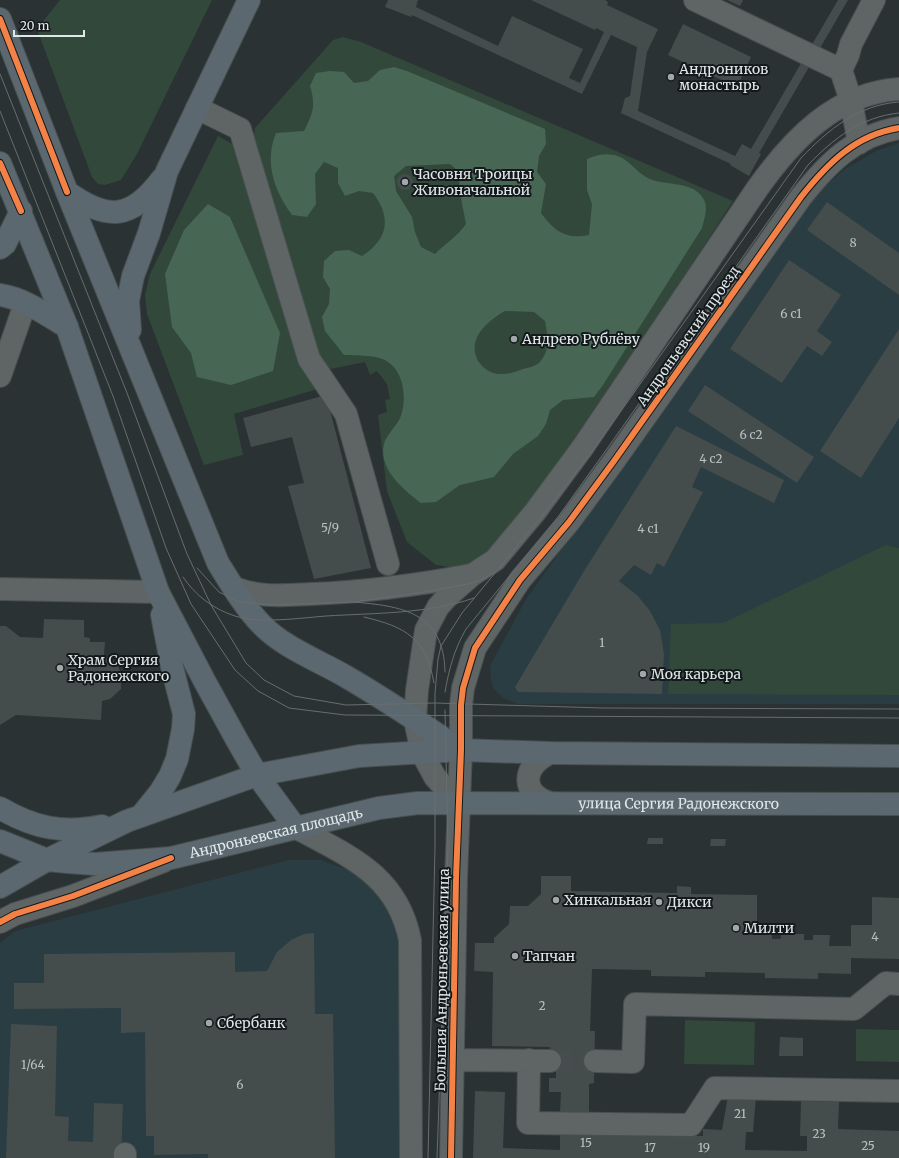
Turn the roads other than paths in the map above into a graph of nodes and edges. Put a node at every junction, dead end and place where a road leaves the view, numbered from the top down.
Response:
1 (249, 0) edge
2 (695, 0) edge
3 (874, 0) edge
4 (0, 18) edge
5 (841, 70) junction
6 (899, 89) edge
7 (851, 101) junction
8 (197, 108) junction
9 (899, 128) edge
10 (859, 143) junction
11 (0, 163) edge
12 (167, 172) junction
13 (67, 192) junction
14 (21, 211) junction
15 (0, 248) edge
16 (0, 295) edge
17 (25, 304) junction
18 (67, 327) junction
19 (130, 345) junction
20 (0, 376) edge
21 (388, 564) dead end
22 (472, 575) junction
23 (235, 588) junction
24 (0, 589) edge
25 (158, 592) junction
26 (415, 720) junction
27 (461, 750) junction
28 (422, 753) junction
29 (550, 753) junction
30 (899, 756) edge
31 (257, 775) junction
32 (458, 803) junction
33 (550, 804) junction
34 (899, 804) edge
35 (0, 808) edge
36 (134, 818) junction
37 (295, 827) junction
38 (0, 841) edge
39 (171, 858) junction
40 (47, 860) junction
41 (0, 887) edge
42 (0, 922) edge
43 (899, 984) edge
44 (452, 1060) junction
45 (595, 1061) tunnel mouth
46 (899, 1091) edge
47 (411, 1158) edge
48 (451, 1158) edge

1 - 8 main road
2 - 5 street
3 - 5 street
4 - 13 main road
5 - 7 street
6 - 7 street, Андроньевский проезд
7 - 10 street
7 - 22 street, Андроньевский проезд
8 - 12 main road
8 - 21 street
9 - 10 street, Андроньевский проезд
10 - 27 street, Андроньевский проезд
11 - 14 main road
12 - 13 main road
12 - 19 main road
13 - 19 main road
14 - 15 main road
14 - 18 main road
16 - 17 main road
17 - 18 main road
17 - 20 street
18 - 25 main road
19 - 23 main road
22 - 23 street
22 - 26 street
23 - 26 main road
24 - 25 street
25 - 31 main road
25 - 36 main road
26 - 27 main road
26 - 28 street
27 - 28 main road
27 - 29 main road
27 - 32 street, Большая Андроньевская улица
28 - 31 main road
28 - 32 street
29 - 30 main road
29 - 33 street
31 - 36 main road
31 - 37 main road
32 - 33 main road, улица Сергия Радонежского
32 - 37 main road, Андроньевская площадь
32 - 44 street, Большая Андроньевская улица
33 - 34 main road, улица Сергия Радонежского
35 - 36 main road
36 - 40 main road
37 - 39 main road, Андроньевская площадь
37 - 47 street, Большая Андроньевская улица
38 - 40 main road, Андроньевская площадь
39 - 40 main road, Андроньевская площадь
39 - 42 street
40 - 41 main road
43 - 45 street
44 - 46 street
44 - 48 street, Большая Андроньевская улица

